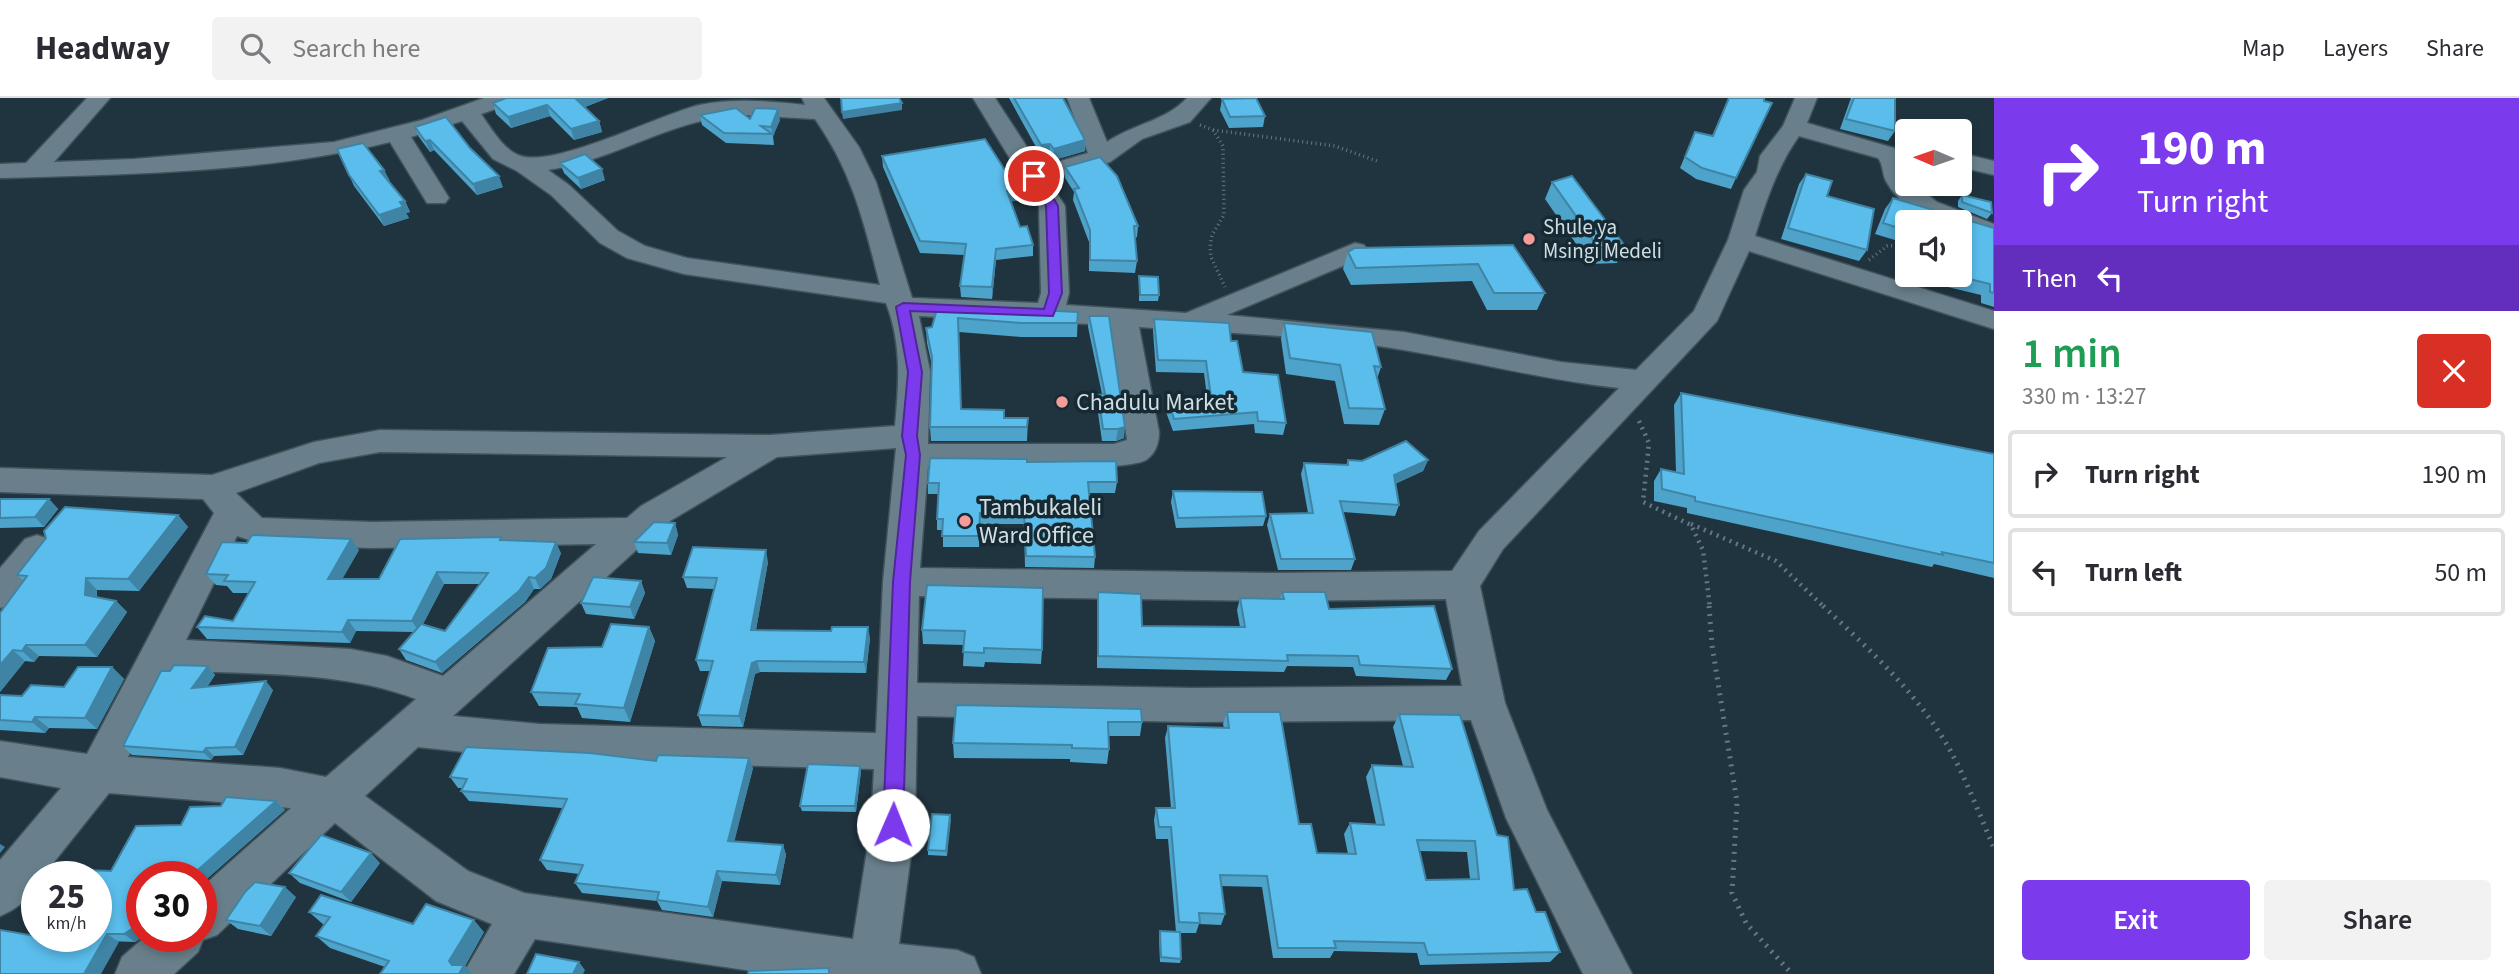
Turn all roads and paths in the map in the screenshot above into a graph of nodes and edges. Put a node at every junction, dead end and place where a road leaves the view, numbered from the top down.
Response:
1 (99, 98) edge
2 (505, 98) edge
3 (984, 98) edge
4 (1079, 98) edge
5 (1200, 98) edge
6 (816, 105) edge
7 (468, 107) edge
8 (1794, 107) edge
9 (1182, 117) junction
10 (1213, 130) junction
11 (396, 133) junction
12 (1877, 149) junction
13 (1895, 150) edge
14 (1101, 157) junction
15 (1377, 161) dead end
16 (1972, 163) edge
17 (526, 166) junction
18 (35, 168) junction
19 (1994, 168) edge
20 (0, 170) edge
21 (1034, 176) junction
22 (436, 198) dead end
23 (1994, 232) edge
24 (1741, 240) junction
25 (1895, 243) edge
26 (1355, 251) edge
27 (1856, 277) junction
28 (900, 301) junction
29 (1233, 303) junction
30 (1049, 313) junction
31 (1123, 317) junction
32 (1994, 320) edge
33 (1191, 321) junction
34 (1635, 390) junction
35 (770, 446) junction
36 (911, 446) junction
37 (0, 480) edge
38 (222, 499) junction
39 (1690, 524) junction
40 (634, 531) junction
41 (37, 548) edge
42 (901, 582) junction
43 (1462, 584) junction
44 (0, 594) edge
45 (160, 654) junction
46 (449, 695) junction
47 (900, 699) junction
48 (1485, 703) junction
49 (410, 729) junction
50 (894, 752) junction
51 (0, 759) edge
52 (98, 775) junction
53 (333, 797) junction
54 (1994, 848) edge
55 (0, 894) edge
56 (217, 904) edge
57 (524, 915) junction
58 (164, 952) edge
59 (872, 970) edge
60 (139, 974) edge
61 (486, 974) edge
62 (957, 974) edge
63 (1608, 974) edge
64 (1792, 974) edge

1 - 18 street
2 - 7 street
3 - 21 street
4 - 14 street
5 - 9 street
6 - 17 street
6 - 28 street
7 - 11 street
7 - 17 street
8 - 12 street
8 - 24 street
9 - 10 path
9 - 14 street
10 - 15 path
10 - 29 path
11 - 18 street
11 - 22 street
12 - 13 street
12 - 23 street
14 - 21 street
16 - 19 street
17 - 28 street
18 - 20 street
21 - 30 street
24 - 27 street
24 - 34 street
25 - 27 path
26 - 29 street
27 - 32 street
28 - 30 street
28 - 36 street
29 - 33 street
30 - 31 street
31 - 33 street
31 - 36 street
33 - 34 street
34 - 39 path
34 - 43 street
35 - 36 street
35 - 38 street
35 - 40 street
36 - 42 street
37 - 38 street
38 - 40 street
38 - 45 street
39 - 54 path
39 - 64 path
40 - 46 street
41 - 44 street
42 - 43 street
42 - 47 street
43 - 48 street
45 - 46 street
45 - 52 street
46 - 49 street
47 - 48 street
47 - 50 street
48 - 63 street
49 - 50 street
49 - 53 street
50 - 59 street
51 - 52 street
52 - 53 street
52 - 55 street
53 - 56 street
53 - 57 street
57 - 59 street
57 - 61 street
58 - 60 street
59 - 62 street

